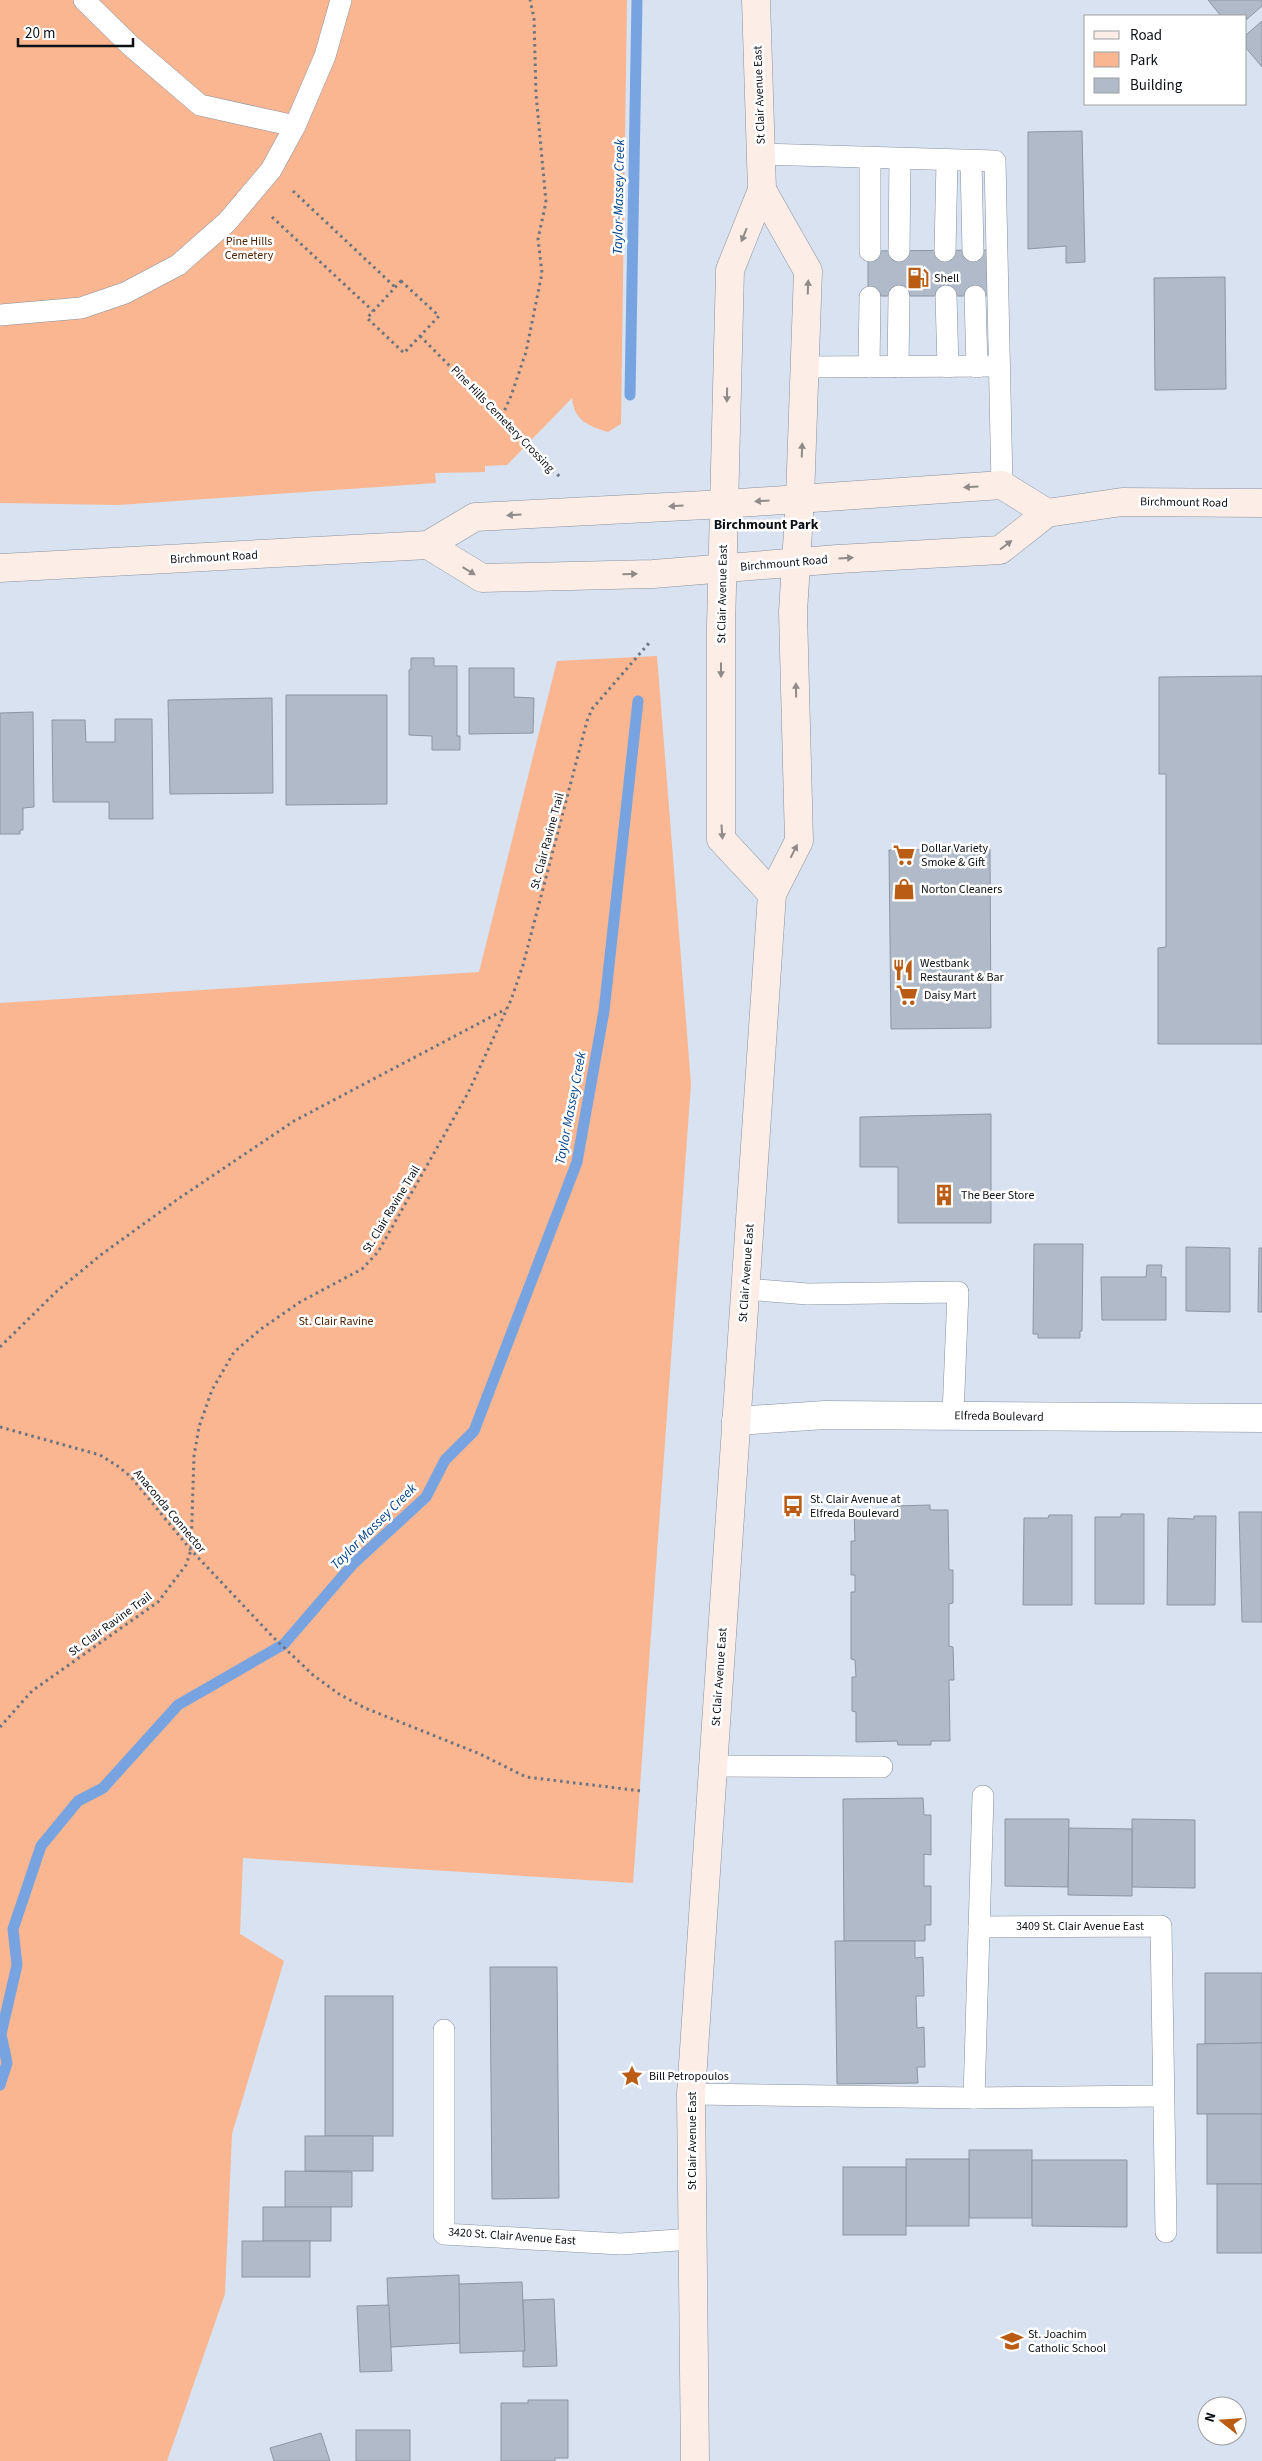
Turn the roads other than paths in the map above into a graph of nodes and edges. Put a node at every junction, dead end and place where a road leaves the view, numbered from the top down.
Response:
1 (84, 0) edge
2 (341, 0) edge
3 (756, 0) edge
4 (294, 126) junction
5 (761, 154) junction
6 (870, 158) junction
7 (900, 159) junction
8 (947, 160) junction
9 (971, 161) junction
10 (762, 190) junction
11 (870, 251) dead end
12 (899, 251) dead end
13 (945, 251) dead end
14 (973, 251) dead end
15 (899, 296) dead end
16 (946, 296) dead end
17 (975, 296) dead end
18 (870, 297) dead end
19 (0, 315) edge
20 (999, 366) junction
21 (805, 367) junction
22 (869, 367) junction
23 (898, 367) junction
24 (948, 367) junction
25 (977, 367) junction
26 (1002, 485) junction
27 (800, 498) junction
28 (1262, 503) edge
29 (724, 504) junction
30 (1047, 513) junction
31 (428, 545) junction
32 (797, 563) junction
33 (0, 568) edge
34 (723, 568) junction
35 (772, 894) junction
36 (745, 1289) junction
37 (952, 1415) junction
38 (1262, 1418) edge
39 (736, 1421) junction
40 (713, 1766) junction
41 (882, 1767) dead end
42 (983, 1796) dead end
43 (979, 1927) junction
44 (444, 2030) dead end
45 (691, 2094) junction
46 (1162, 2096) junction
47 (974, 2098) junction
48 (1166, 2232) dead end
49 (692, 2239) junction
50 (694, 2461) edge

1 - 4 lane
2 - 4 lane
3 - 5 main road, St Clair Avenue East
4 - 19 lane
5 - 6 lane
5 - 10 main road, St Clair Avenue East
6 - 7 lane
6 - 11 lane
7 - 8 lane
7 - 12 lane
8 - 9 lane
8 - 13 lane
9 - 14 lane
9 - 20 lane
21 -> 10 main road, St Clair Avenue East
10 -> 29 main road, St Clair Avenue East
15 - 23 lane
16 - 24 lane
17 - 25 lane
18 - 22 lane
20 - 25 lane
20 - 26 lane
21 - 22 lane
27 -> 21 main road, St Clair Avenue East
22 - 23 lane
23 - 24 lane
24 - 25 lane
26 -> 27 main road, Birchmount Road
26 - 30 main road
27 -> 29 main road, Birchmount Road
27 - 32 main road, St Clair Avenue East
28 - 30 main road, Birchmount Road
29 -> 31 main road, Birchmount Road
29 - 34 main road, St Clair Avenue East
32 -> 30 main road, Birchmount Road
31 - 33 main road, Birchmount Road
31 -> 34 main road, Birchmount Road
32 - 34 main road, Birchmount Road
35 -> 32 main road, St Clair Avenue East
34 -> 35 main road, St Clair Avenue East
35 - 36 main road, St Clair Avenue East
36 - 37 lane
36 - 39 main road, St Clair Avenue East
37 - 38 street, Elfreda Boulevard
37 - 39 street, Elfreda Boulevard
39 - 40 main road, St Clair Avenue East
40 - 41 lane
40 - 45 main road, St Clair Avenue East
42 - 43 lane
43 - 46 lane, 3409 St. Clair Avenue East
43 - 47 lane
44 - 49 lane, 3420 St. Clair Avenue East
45 - 47 lane
45 - 49 main road, St Clair Avenue East
46 - 47 lane
46 - 48 lane, 3409 St. Clair Avenue East
49 - 50 main road, St Clair Avenue East

